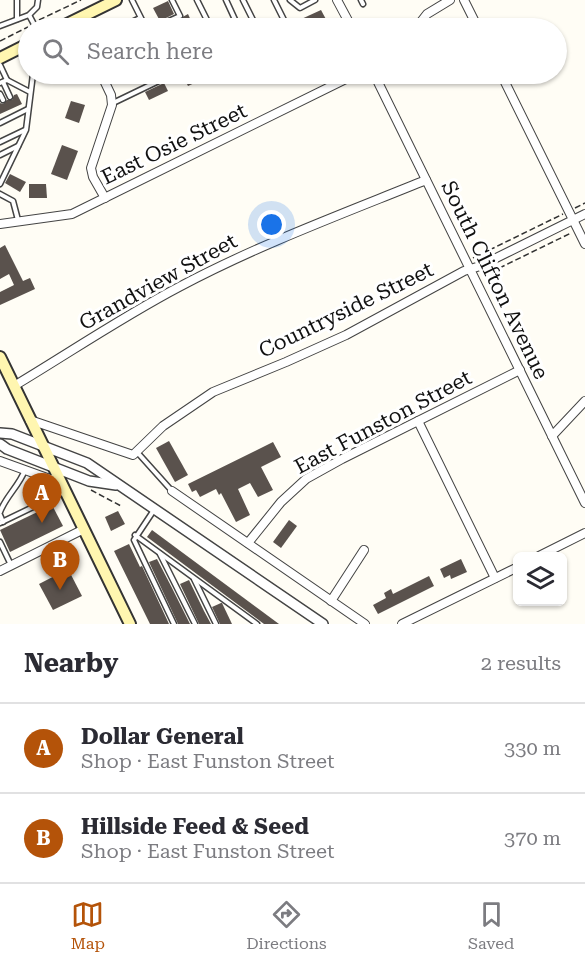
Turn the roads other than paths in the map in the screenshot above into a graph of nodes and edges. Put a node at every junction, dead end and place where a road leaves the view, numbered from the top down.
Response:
1 (17, 0) edge
2 (38, 0) edge
3 (116, 0) edge
4 (132, 0) edge
5 (172, 0) edge
6 (197, 0) edge
7 (226, 0) edge
8 (243, 0) edge
9 (274, 0) edge
10 (298, 0) edge
11 (315, 0) edge
12 (338, 0) edge
13 (450, 0) edge
14 (464, 0) edge
15 (291, 2) edge
16 (29, 15) junction
17 (20, 18) edge
18 (31, 18) edge
19 (88, 18) edge
20 (141, 18) edge
21 (174, 18) edge
22 (206, 18) edge
23 (234, 18) edge
24 (252, 18) edge
25 (283, 18) edge
26 (347, 18) edge
27 (424, 18) edge
28 (473, 18) edge
29 (17, 19) joint
30 (0, 26) edge
31 (18, 49) edge
32 (1, 58) edge
33 (3, 82) edge
34 (31, 84) edge
35 (106, 84) edge
36 (152, 84) edge
37 (336, 84) edge
38 (379, 84) edge
39 (506, 84) edge
40 (30, 92) junction
41 (0, 94) edge
42 (10, 97) dead end
43 (3, 100) dead end
44 (112, 103) junction
45 (15, 107) dead end
46 (28, 109) junction
47 (8, 110) dead end
48 (1, 114) edge
49 (19, 114) junction
50 (12, 117) junction
51 (2, 122) edge
52 (26, 130) junction
53 (0, 142) edge
54 (19, 146) junction
55 (0, 155) edge
56 (426, 180) junction
57 (0, 184) edge
58 (0, 194) edge
59 (105, 198) junction
60 (585, 214) edge
61 (573, 219) junction
62 (18, 220) junction
63 (0, 224) edge
64 (585, 244) edge
65 (470, 269) junction
66 (0, 357) edge
67 (520, 370) junction
68 (14, 386) junction
69 (585, 401) edge
70 (30, 420) junction
71 (418, 421) junction
72 (0, 433) edge
73 (552, 436) junction
74 (0, 444) edge
75 (42, 445) junction
76 (135, 453) junction
77 (0, 461) edge
78 (52, 466) junction
79 (25, 470) junction
80 (118, 485) junction
81 (63, 487) junction
82 (172, 491) joint
83 (585, 503) edge
84 (155, 510) junction
85 (0, 513) edge
86 (2, 523) edge
87 (84, 529) junction
88 (585, 533) edge
89 (135, 535) junction
90 (0, 542) edge
91 (248, 543) junction
92 (364, 550) dead end
93 (547, 552) edge
94 (160, 554) junction
95 (11, 565) junction
96 (513, 570) edge
97 (0, 571) edge
98 (193, 578) junction
99 (495, 579) junction
100 (331, 601) junction
101 (130, 624) edge
102 (174, 624) edge
103 (195, 624) edge
104 (216, 624) edge
105 (258, 624) edge
106 (323, 624) edge
107 (365, 624) edge
108 (402, 624) edge

1 - 29 lane
2 - 16 lane
3 - 19 main road
4 - 20 lane
5 - 21 lane
6 - 22 lane
7 - 23 lane
8 - 24 lane
9 - 25 lane
10 - 15 lane
11 - 15 lane
12 - 26 street
13 - 27 street
14 - 28 street
16 - 17 lane
16 - 18 lane
29 - 30 lane
31 - 32 main road
32 - 33 lane
33 - 40 lane
33 - 42 lane
34 - 40 lane
35 - 44 street
36 - 44 lane
37 - 59 street, East Osie Street
38 - 56 street, South Clifton Avenue
39 - 61 street
40 - 46 lane
41 - 43 lane
44 - 59 street
45 - 49 lane
46 - 49 lane
46 - 52 lane
47 - 50 lane
48 - 51 lane
49 - 50 lane
50 - 51 lane
52 - 53 lane
52 - 54 lane
54 - 55 lane
54 - 57 lane
56 - 65 street, South Clifton Avenue
56 - 68 street, Grandview Street
58 - 62 lane
59 - 62 street, East Osie Street
60 - 61 street, Countryside Street
61 - 64 street
61 - 65 street, Countryside Street
62 - 63 street, East Osie Street
65 - 67 street, South Clifton Avenue
65 - 76 street, Countryside Street
66 - 68 main road
67 - 71 street, East Funston Street
67 - 73 street, South Clifton Avenue
68 - 70 main road
69 - 73 street
70 - 75 main road
70 - 76 street
71 - 91 street, East Funston Street
71 - 99 street
72 - 75 street
73 - 83 street, South Clifton Avenue
74 - 78 street
75 - 78 main road
75 - 80 street
76 - 82 lane
77 - 79 street
78 - 80 street
78 - 81 main road
79 - 81 street
79 - 85 lane
80 - 84 street
81 - 86 lane
81 - 87 main road
82 - 91 street
84 - 89 lane
84 - 106 street
85 - 86 lane
87 - 95 street
87 - 101 main road
88 - 93 street
89 - 94 lane
89 - 102 lane
90 - 95 lane
91 - 100 street
92 - 100 street
94 - 98 lane
94 - 103 lane
95 - 97 street
96 - 99 street
98 - 104 lane
98 - 105 lane
99 - 108 street
100 - 107 street

